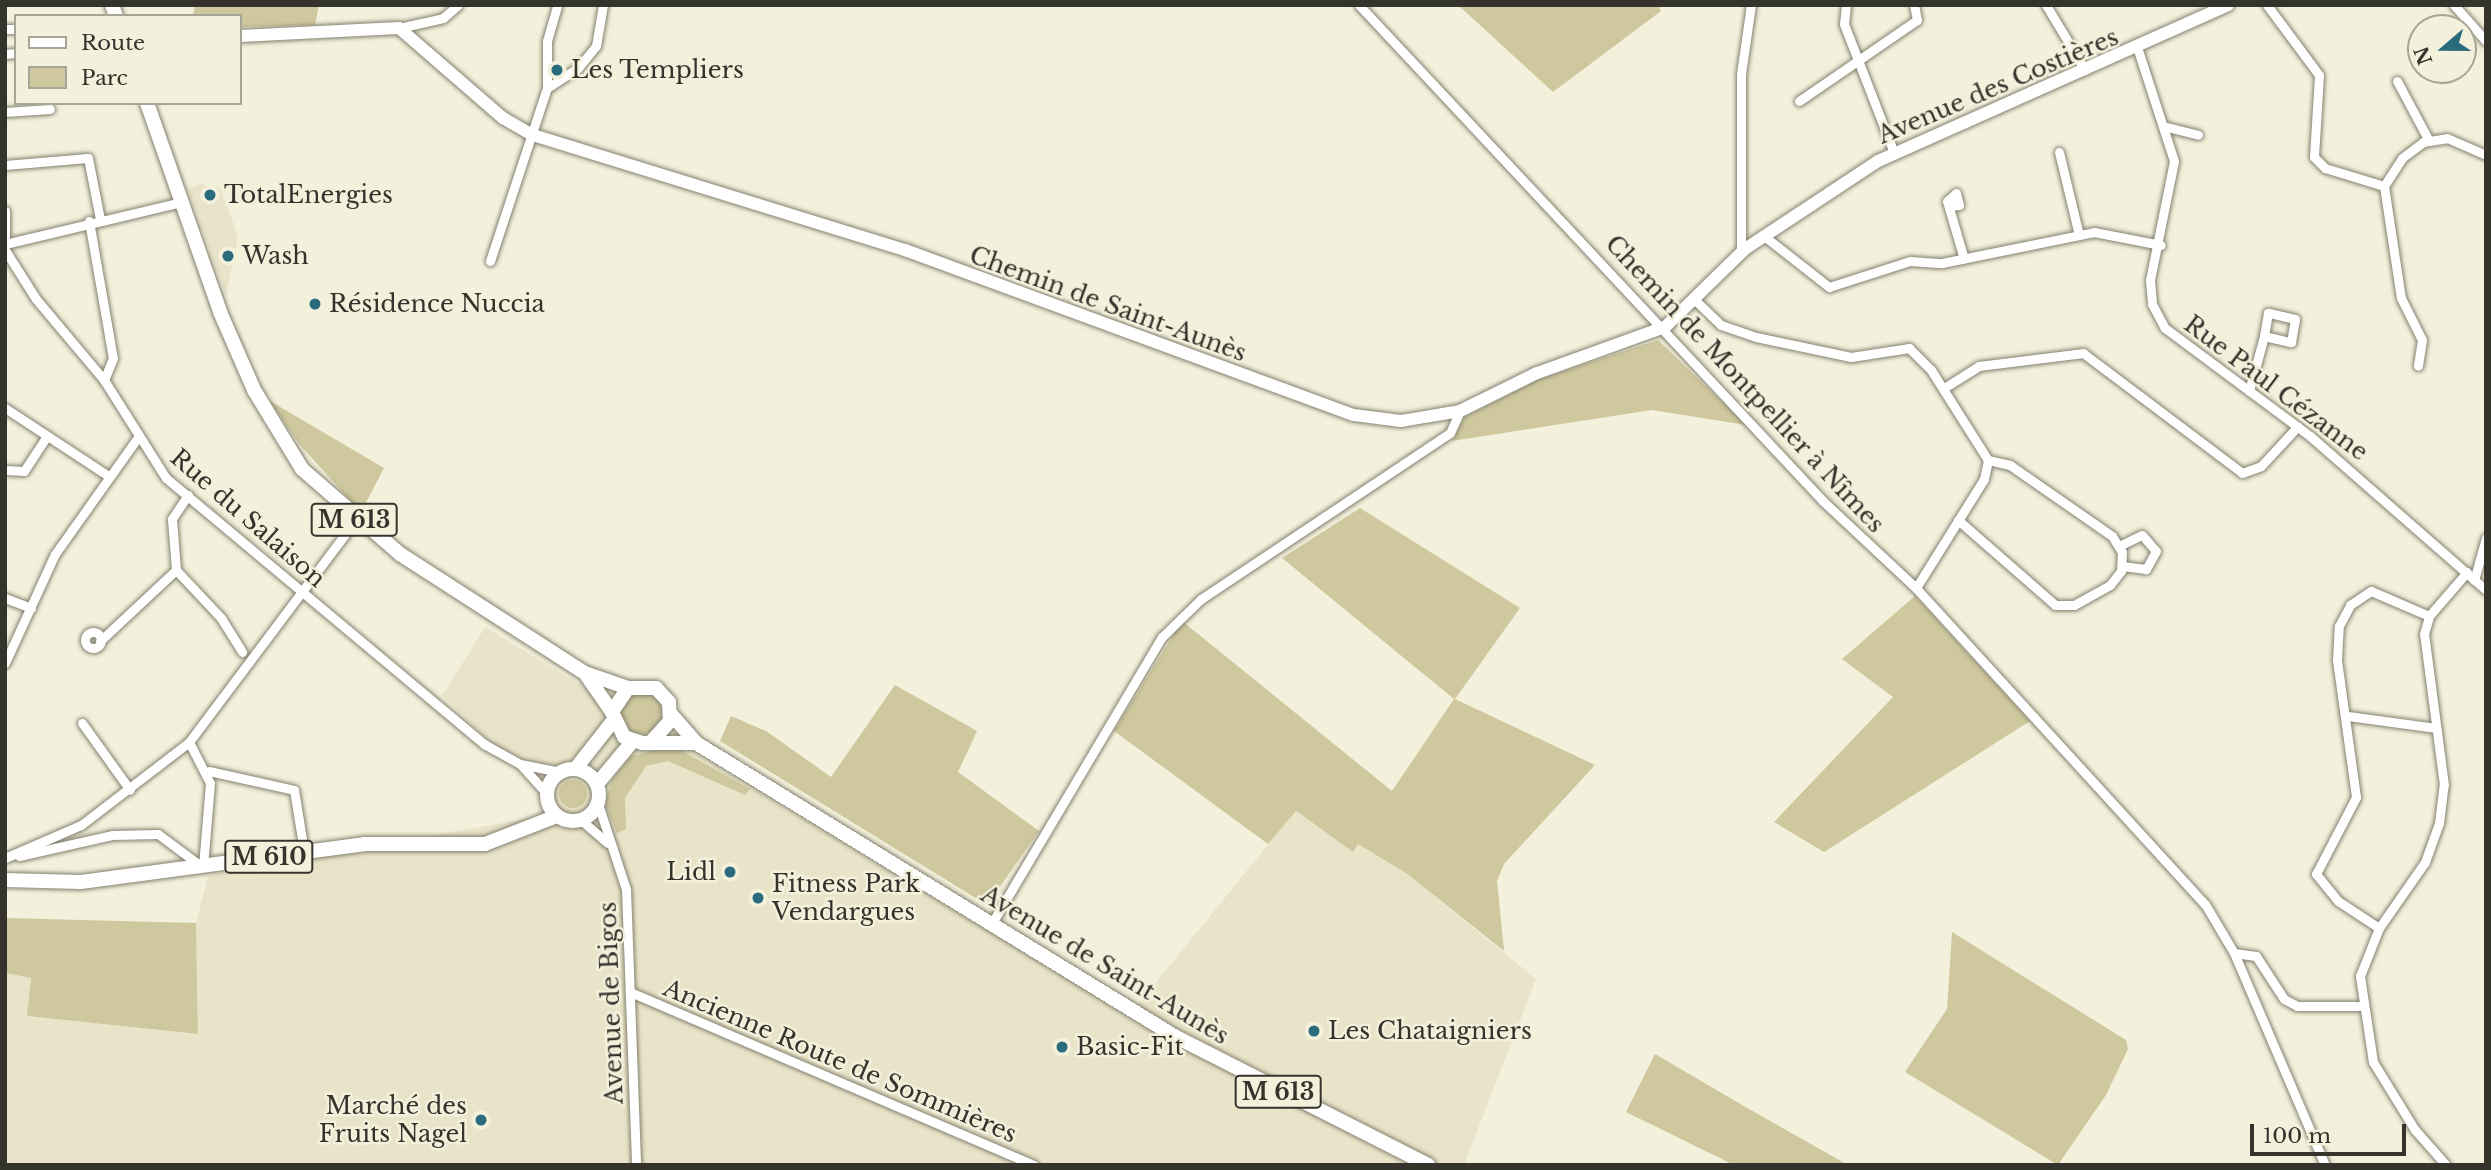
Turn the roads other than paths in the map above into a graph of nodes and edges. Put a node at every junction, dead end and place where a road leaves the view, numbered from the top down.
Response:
1 (458, 5) edge
2 (557, 5) edge
3 (603, 5) edge
4 (1359, 5) edge
5 (1751, 5) edge
6 (1846, 5) edge
7 (1914, 5) edge
8 (2046, 5) edge
9 (2228, 5) edge
10 (2267, 5) edge
11 (2454, 5) edge
12 (399, 28) junction
13 (242, 36) edge
14 (2486, 41) edge
15 (2138, 50) junction
16 (1857, 61) junction
17 (2085, 70) junction
18 (2397, 80) dead end
19 (547, 88) junction
20 (1799, 101) dead end
21 (148, 105) edge
22 (50, 109) dead end
23 (5, 112) edge
24 (2167, 127) junction
25 (533, 135) junction
26 (2198, 135) dead end
27 (2429, 141) junction
28 (2059, 152) dead end
29 (1894, 153) junction
30 (2486, 155) edge
31 (5, 166) edge
32 (2384, 186) junction
33 (181, 202) junction
34 (1950, 205) dead end
35 (5, 211) edge
36 (100, 219) junction
37 (89, 221) junction
38 (2079, 235) junction
39 (5, 236) edge
40 (1763, 236) junction
41 (5, 244) edge
42 (2161, 245) junction
43 (5, 250) edge
44 (1741, 253) junction
45 (1964, 259) junction
46 (489, 261) dead end
47 (1694, 299) junction
48 (1665, 327) junction
49 (2264, 336) dead end
50 (2418, 366) dead end
51 (104, 380) junction
52 (1944, 388) junction
53 (2249, 391) junction
54 (5, 408) edge
55 (1460, 411) junction
56 (2298, 426) junction
57 (47, 436) junction
58 (138, 437) junction
59 (1987, 460) junction
60 (5, 470) edge
61 (107, 475) junction
62 (188, 495) junction
63 (1958, 520) junction
64 (355, 521) junction
65 (2486, 538) edge
66 (2119, 546) junction
67 (2122, 566) junction
68 (176, 570) junction
69 (2471, 576) junction
70 (1916, 588) junction
71 (2486, 590) edge
72 (305, 591) junction
73 (5, 598) edge
74 (31, 608) junction
75 (2429, 616) junction
76 (100, 641) dead end
77 (242, 652) dead end
78 (5, 663) edge
79 (585, 673) junction
80 (628, 688) junction
81 (671, 714) junction
82 (613, 716) junction
83 (2347, 716) junction
84 (82, 723) dead end
85 (2436, 728) junction
86 (188, 742) junction
87 (632, 742) junction
88 (651, 742) junction
89 (696, 743) junction
90 (520, 764) junction
91 (576, 768) junction
92 (209, 771) junction
93 (559, 772) junction
94 (597, 784) junction
95 (130, 790) junction
96 (547, 797) junction
97 (598, 804) junction
98 (557, 816) junction
99 (581, 820) junction
100 (530, 827) junction
101 (607, 844) junction
102 (304, 851) junction
103 (5, 858) edge
104 (203, 867) junction
105 (5, 880) edge
106 (992, 923) junction
107 (2379, 928) junction
108 (2234, 953) junction
109 (630, 992) junction
110 (2359, 1006) junction
111 (636, 1165) edge
112 (1034, 1165) edge
113 (1428, 1165) edge
114 (2325, 1165) edge
115 (2446, 1165) edge

1 - 12 street
2 - 19 street
3 - 19 street
4 - 48 street, Chemin de Montpellier à Nîmes
5 - 44 street
6 - 16 street
7 - 16 street
8 - 17 street
9 - 15 street, Avenue des Costières
10 - 32 street
11 - 14 street
12 - 13 street
12 - 25 street, Chemin de Saint-Aunès
15 - 17 street, Avenue des Costières
15 - 24 street, Rue Paul Cézanne
16 - 20 street
16 - 29 street
17 - 29 street, Avenue des Costières
18 - 27 street
19 - 25 street
21 - 33 main road, M 613
22 - 23 street
24 - 26 street
24 - 42 street, Rue Paul Cézanne
25 - 46 street
25 - 55 street, Chemin de Saint-Aunès
27 - 30 street
27 - 32 street
28 - 38 street
29 - 40 street, Avenue des Costières
31 - 36 street
32 - 50 street
33 - 36 street
33 - 64 main road, M 613
34 - 45 street
35 - 39 street
36 - 37 street
37 - 41 street
37 - 51 street
38 - 42 street
38 - 45 street
40 - 44 street, Avenue des Costières
40 - 45 street
42 - 53 street, Rue Paul Cézanne
43 - 51 street, Rue du Salaison
44 - 47 street, Avenue des Costières
47 - 48 street, Avenue des Costières
47 - 52 street
48 - 55 street, Chemin de Saint-Aunès
48 - 70 street, Chemin de Montpellier à Nîmes
49 - 53 street
51 - 58 street, Rue du Salaison
52 - 56 street
52 - 59 street
53 - 56 street, Rue Paul Cézanne
54 - 57 street
55 - 106 street
56 - 69 street, Rue Paul Cézanne
57 - 60 street
57 - 61 street
58 - 61 street
58 - 62 street, Rue du Salaison
59 - 63 street
59 - 66 street
61 - 74 street
62 - 68 street
62 - 72 street, Rue du Salaison
63 - 67 street
63 - 70 street
64 - 72 street
64 - 79 main road, M 613
65 - 69 street
66 - 67 street
66 - 67 street
68 - 76 street
68 - 77 street
69 - 71 street, Rue Paul Cézanne
69 - 75 street
70 - 108 street, Chemin de Montpellier à Nîmes
72 - 86 street
72 - 90 street, Rue du Salaison
73 - 74 street
74 - 78 street
75 - 83 street
75 - 85 street
79 - 80 main road, M 613
79 - 82 main road, M 613
80 - 81 main road
80 - 82 main road
81 - 88 main road
81 - 89 main road, Avenue de Saint-Aunès / M 613
82 - 87 main road
82 - 91 main road
83 - 85 street
83 - 107 street
84 - 95 street
85 - 107 street
86 - 92 street
86 - 95 street
87 - 88 main road
87 - 94 main road
88 - 89 main road
89 - 106 main road, Avenue de Saint-Aunès / M 613
90 - 93 street, Rue du Salaison
90 - 96 street, Rue du Salaison
91 - 93 main road
91 - 94 main road
92 - 102 street
92 - 104 street
93 - 96 main road
94 - 97 main road
95 - 103 street
96 - 98 main road
96 - 100 main road
97 - 99 main road
97 - 101 street, Avenue de Bigos
98 - 99 main road
98 - 100 main road, M 610
99 - 101 street, Avenue de Bigos
100 - 102 main road, M 610
101 - 109 street, Avenue de Bigos
102 - 104 main road, M 610
103 - 104 street
104 - 105 main road, M 610
106 - 113 main road, Avenue de Saint-Aunès / M 613
107 - 110 street
108 - 110 street
108 - 114 street, Chemin de Montpellier à Nîmes
109 - 111 street, Avenue de Bigos
109 - 112 street, Ancienne Route de Sommières
110 - 115 street

